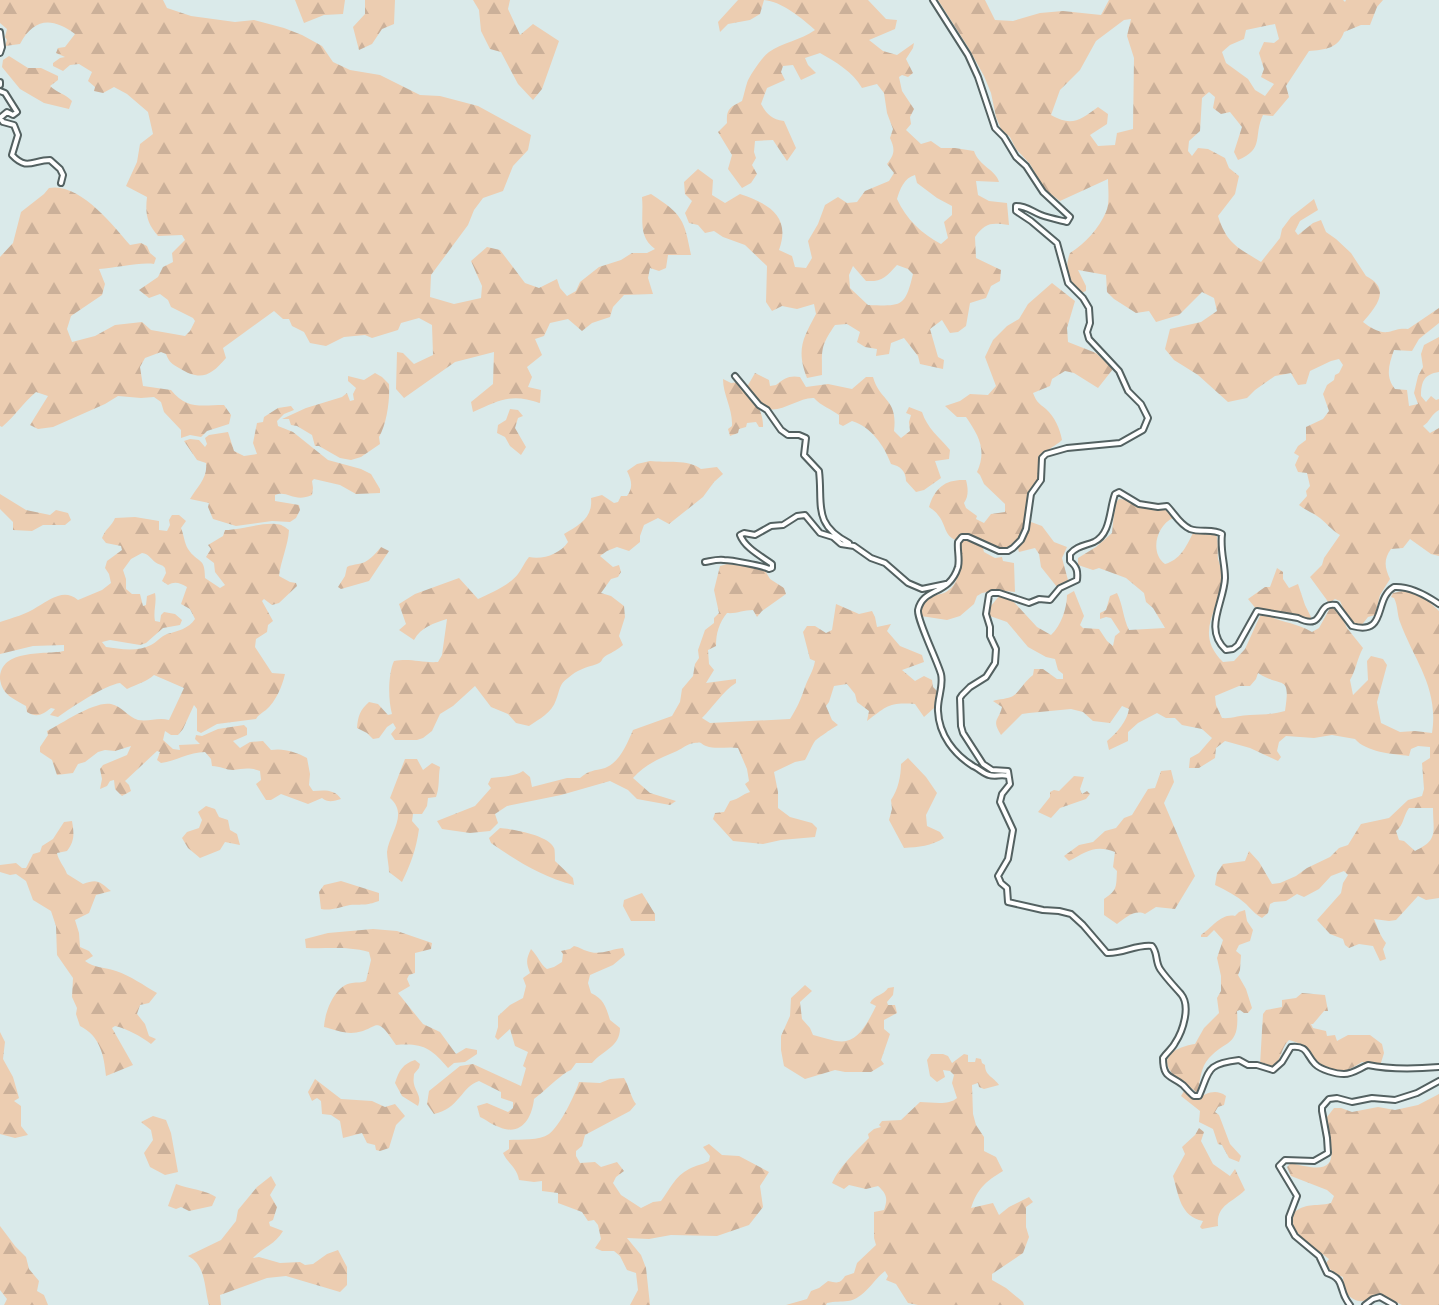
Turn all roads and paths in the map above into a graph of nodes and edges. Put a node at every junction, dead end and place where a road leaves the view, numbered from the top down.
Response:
1 (933, 0) edge
2 (0, 32) edge
3 (0, 53) edge
4 (0, 91) edge
5 (61, 183) dead end
6 (735, 376) dead end
7 (854, 546) junction
8 (705, 562) dead end
9 (949, 583) junction
10 (1439, 604) edge
11 (1009, 776) junction
12 (1439, 1067) edge
13 (1439, 1081) edge
14 (1350, 1305) edge
15 (1365, 1305) edge
16 (1394, 1305) edge

1 - 9 street
2 - 3 street
4 - 5 street
6 - 7 street
7 - 8 street
7 - 9 street
9 - 11 street
10 - 11 street
11 - 12 street
13 - 14 street
15 - 16 street

